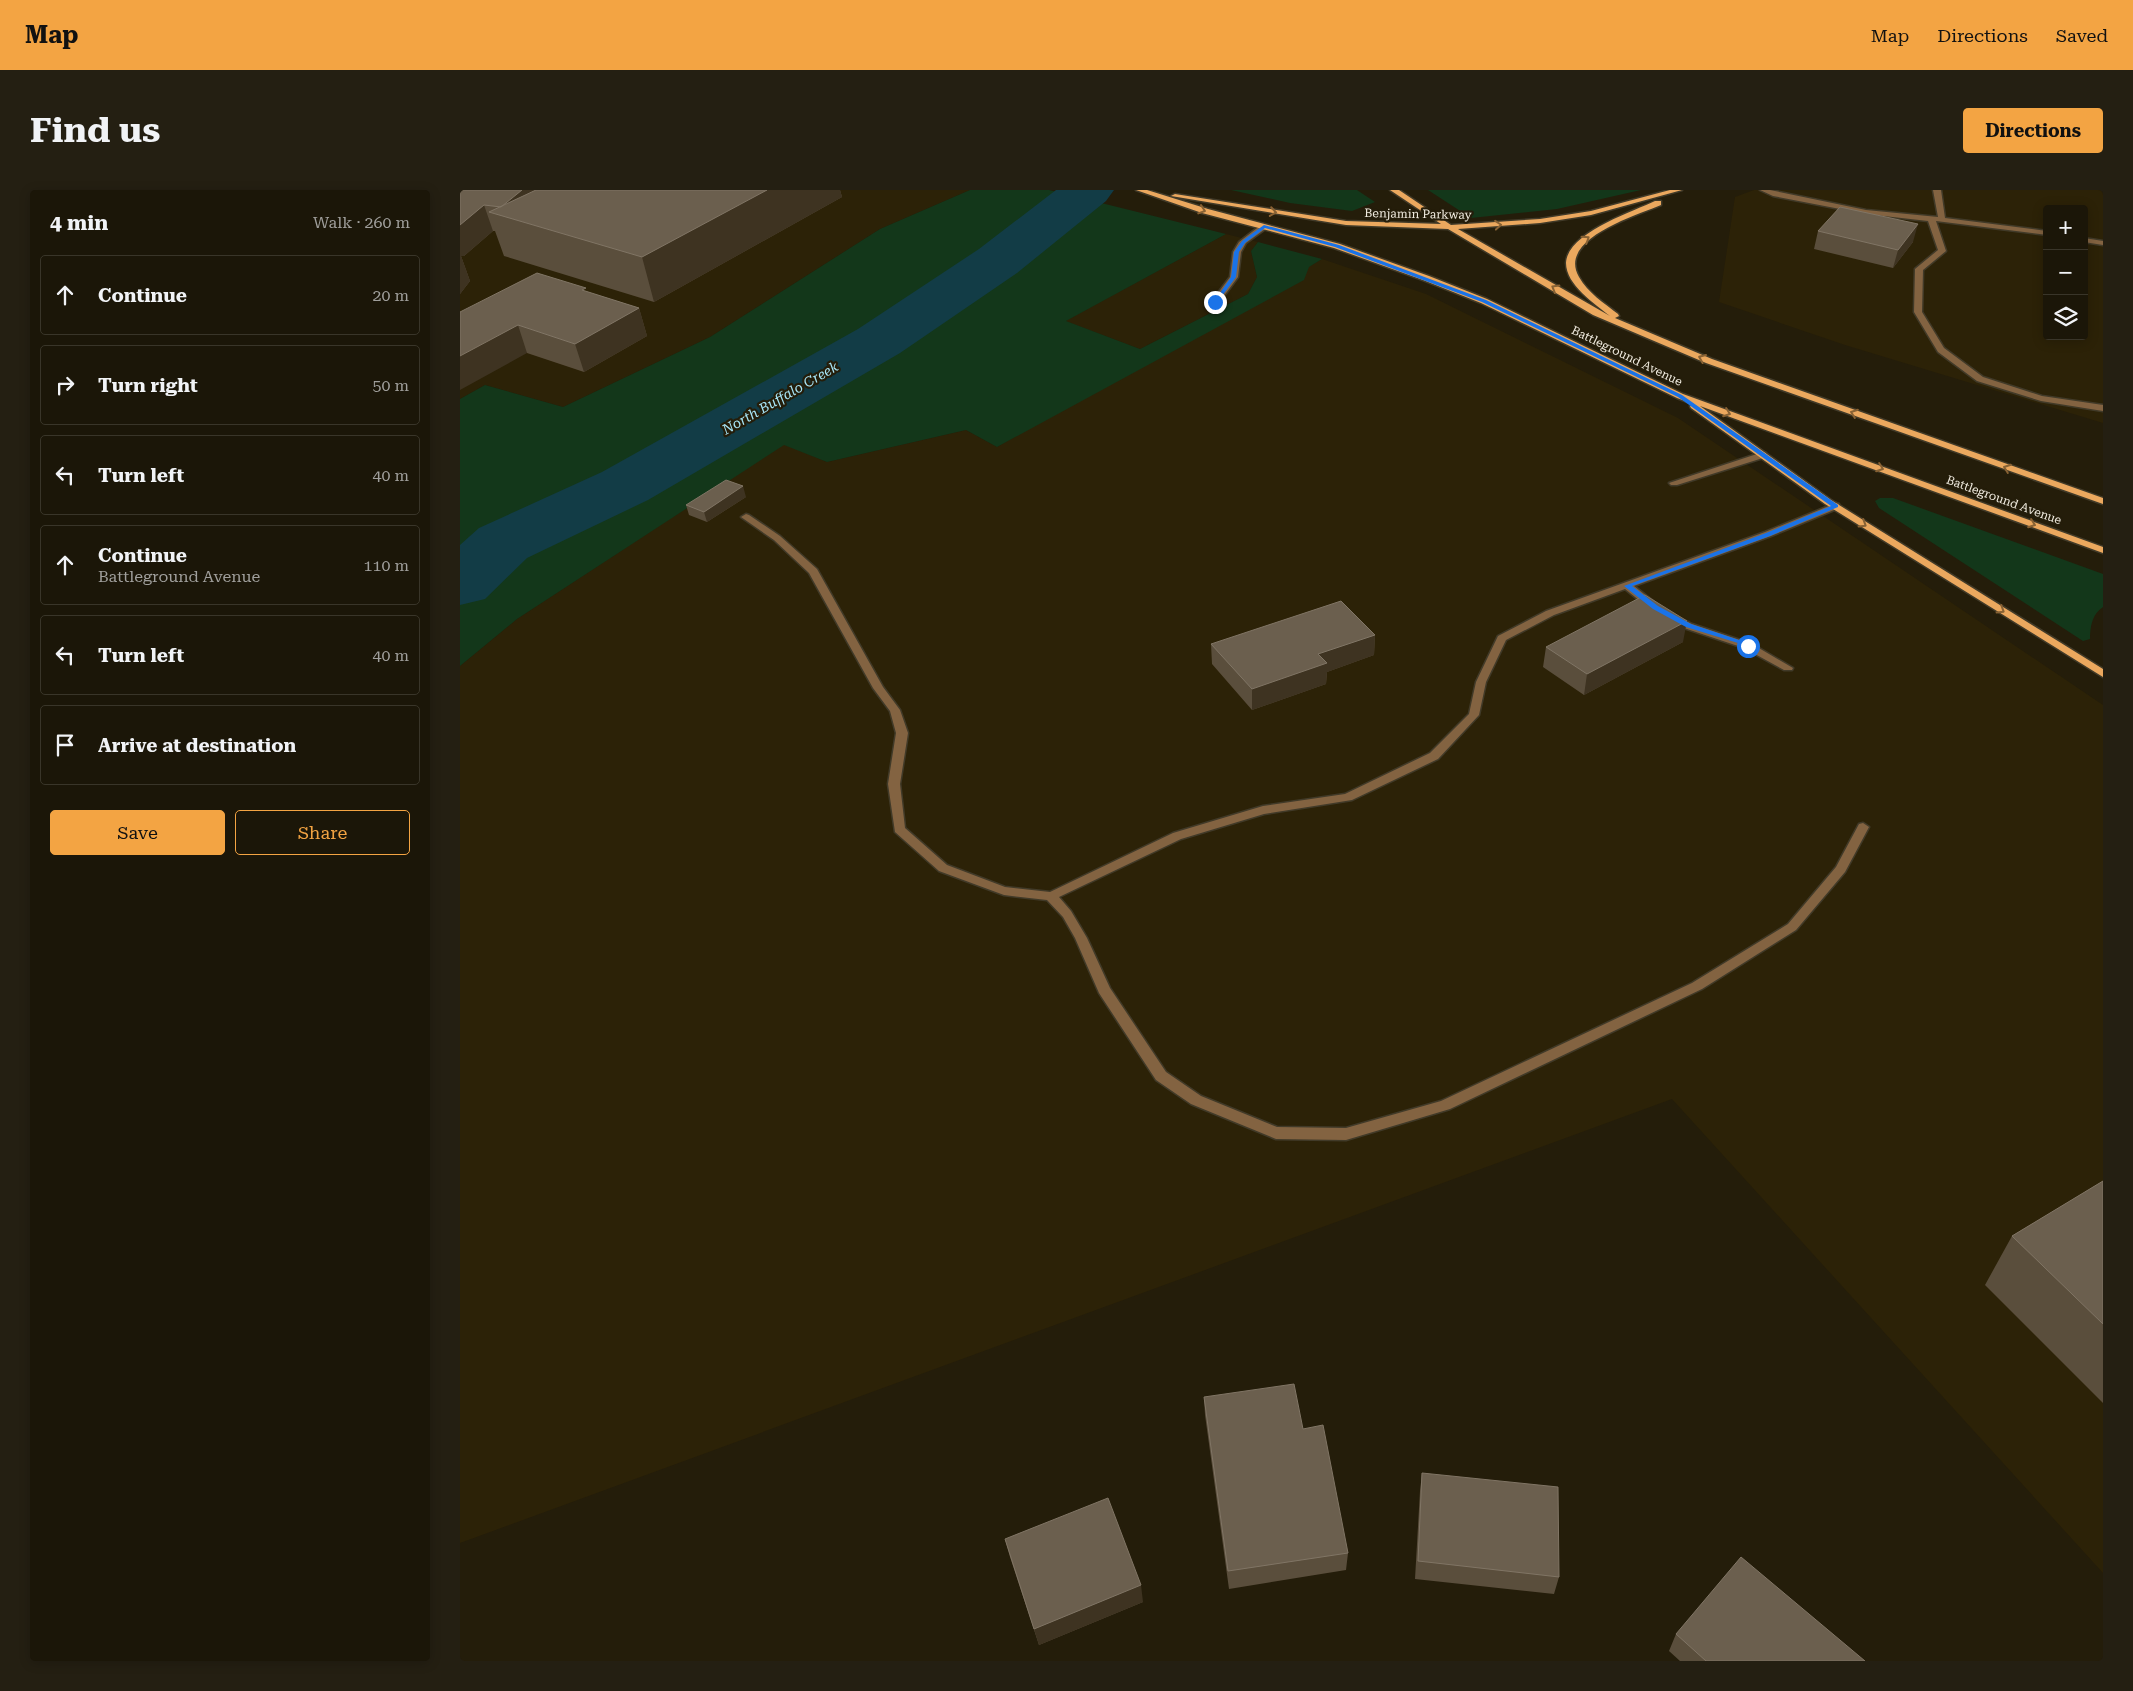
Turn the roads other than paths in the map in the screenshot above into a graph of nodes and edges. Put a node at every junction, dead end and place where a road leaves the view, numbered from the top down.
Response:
1 (1140, 190) edge
2 (1394, 190) edge
3 (1678, 190) edge
4 (1687, 190) edge
5 (1764, 190) edge
6 (1937, 190) edge
7 (1155, 194) junction
8 (1931, 219) junction
9 (1942, 220) junction
10 (1264, 227) junction
11 (1450, 227) junction
12 (2043, 232) edge
13 (2088, 241) edge
14 (2103, 243) edge
15 (1215, 302) dead end
16 (1628, 327) junction
17 (1680, 396) junction
18 (2103, 408) edge
19 (1762, 455) junction
20 (1674, 483) dead end
21 (2103, 501) edge
22 (1836, 506) junction
23 (746, 517) dead end
24 (2103, 550) edge
25 (1627, 586) junction
26 (1788, 668) dead end
27 (2103, 674) edge
28 (1863, 827) dead end
29 (1051, 896) junction

1 - 7 main road, Battleground Avenue
2 - 11 main road, Battleground Avenue
11 -> 3 main road, Benjamin Parkway
16 -> 4 main road
5 - 8 lane
6 - 9 lane
7 -> 10 main road, Battleground Avenue
7 -> 11 main road, Benjamin Parkway
8 - 9 lane
8 - 18 lane
9 - 12 lane
10 - 15 lane
10 - 17 main road, Battleground Avenue
16 -> 11 main road, Battleground Avenue
13 - 14 lane
21 -> 16 main road, Battleground Avenue
17 - 19 main road
17 -> 24 main road, Battleground Avenue
19 - 20 lane
19 - 22 main road
22 - 25 lane
22 -> 27 main road
23 - 29 lane
25 - 26 lane
25 - 29 lane
28 - 29 lane

